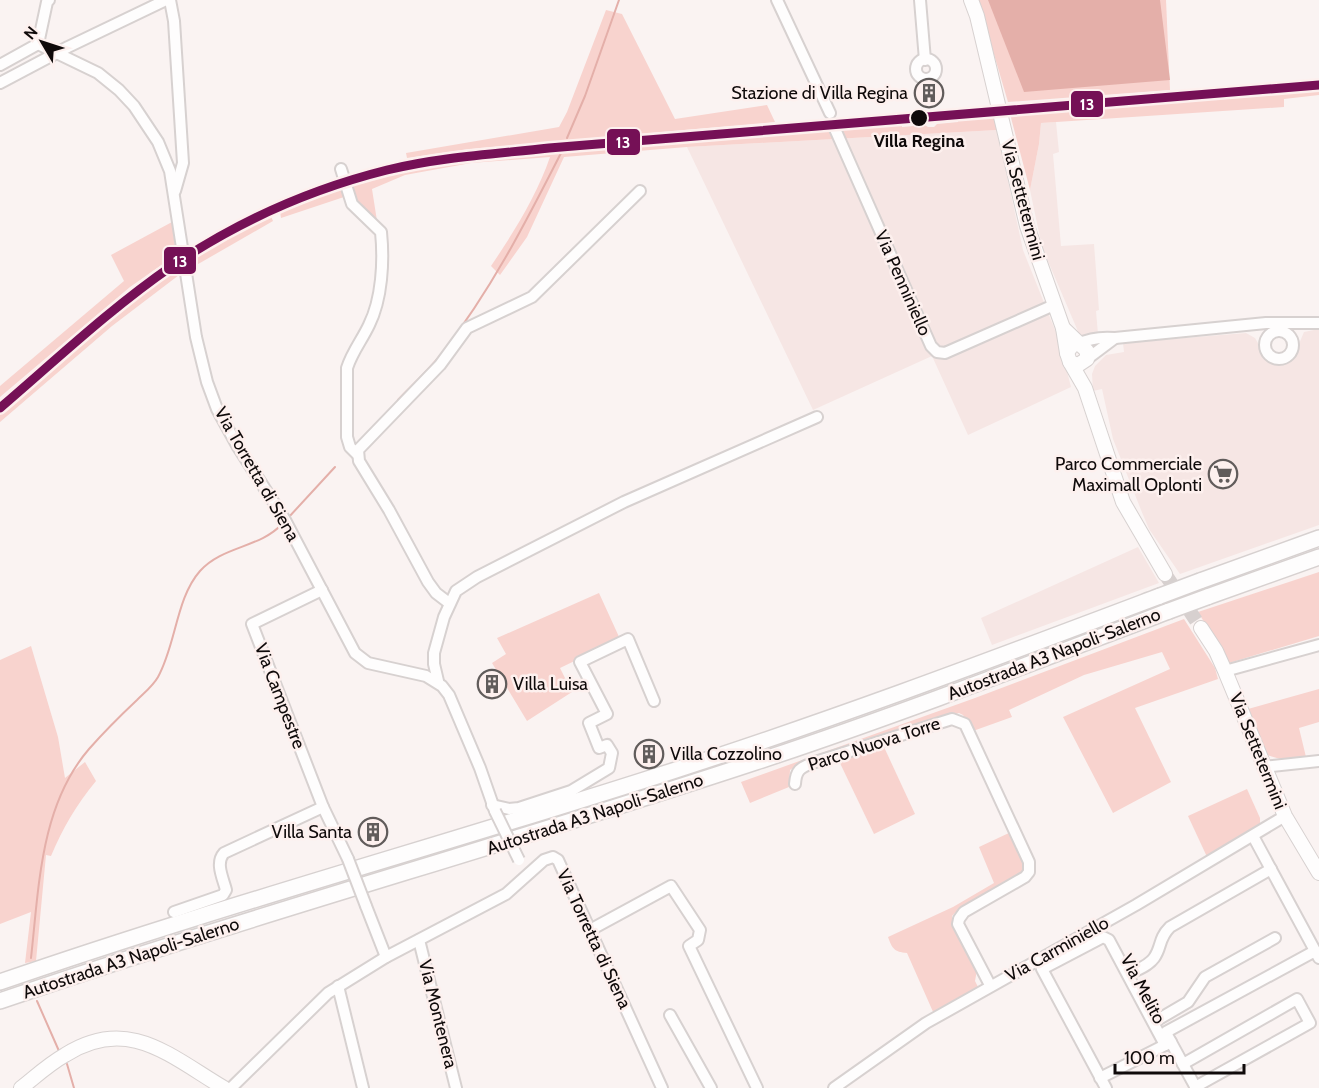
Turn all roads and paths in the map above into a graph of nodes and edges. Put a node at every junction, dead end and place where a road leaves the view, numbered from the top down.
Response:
1 (168, 0) edge
2 (777, 0) edge
3 (920, 0) edge
4 (971, 0) edge
5 (48, 1) edge
6 (38, 44) junction
7 (57, 52) junction
8 (925, 60) dead end
9 (0, 65) edge
10 (0, 83) edge
11 (830, 113) dead end
12 (835, 129) dead end
13 (341, 169) dead end
14 (640, 190) dead end
15 (174, 194) junction
16 (1054, 304) junction
17 (1266, 323) junction
18 (1315, 323) edge
19 (1294, 324) junction
20 (1247, 326) junction
21 (1281, 330) junction
22 (1115, 338) junction
23 (1265, 344) junction
24 (1294, 346) junction
25 (1072, 353) junction
26 (1086, 360) junction
27 (1085, 388) junction
28 (817, 417) dead end
29 (357, 454) junction
30 (1319, 538) edge
31 (1319, 557) edge
32 (1319, 563) edge
33 (1165, 574) tunnel mouth
34 (1269, 574) junction
35 (322, 590) junction
36 (449, 603) junction
37 (1201, 628) tunnel mouth
38 (1319, 645) edge
39 (1225, 671) junction
40 (438, 681) junction
41 (654, 701) dead end
42 (1319, 761) edge
43 (1263, 767) junction
44 (795, 784) dead end
45 (323, 807) junction
46 (493, 808) junction
47 (1284, 816) junction
48 (1253, 836) junction
49 (1270, 869) junction
50 (528, 873) junction
51 (1319, 873) edge
52 (174, 912) dead end
53 (1106, 922) junction
54 (590, 930) junction
55 (1275, 938) dead end
56 (419, 940) junction
57 (1317, 954) edge
58 (386, 957) junction
59 (1133, 972) junction
60 (0, 982) edge
61 (338, 986) junction
62 (990, 986) junction
63 (0, 1001) edge
64 (670, 1015) dead end
65 (1159, 1019) junction
66 (1315, 1020) edge
67 (1167, 1040) junction
68 (1183, 1064) junction
69 (1103, 1083) edge
70 (21, 1088) edge
71 (224, 1088) edge
72 (231, 1088) edge
73 (363, 1088) edge
74 (456, 1088) edge
75 (662, 1088) edge
76 (711, 1088) edge
77 (757, 1088) edge
78 (834, 1088) edge
79 (1196, 1088) edge

1 - 7 street
1 - 15 street
2 - 11 street
3 - 8 street
4 - 16 main road, Via Settetermini
5 - 6 street
6 - 7 street, Via Torretta di Siena
6 - 9 street
7 - 10 street
7 - 15 street, Via Torretta di Siena
12 - 16 street, Via Penniniello
13 - 29 street
14 - 29 street
15 - 35 street, Via Torretta di Siena
16 - 25 main road, Via Settetermini
17 - 19 street
17 - 20 street
17 - 21 street
18 - 19 street
18 - 24 street
19 - 21 street
20 - 22 street
20 - 23 street
21 - 23 street
21 - 24 street
22 - 25 street
22 - 26 street
23 - 24 street
25 - 26 main road
25 - 27 main road, Via Settetermini
26 - 27 main road, Via Settetermini
27 - 33 main road, Via Settetermini
28 - 36 street, Via Torretta di Siena
29 - 36 street
30 - 60 highway, Autostrada A3 Napoli-Salerno, bridge
31 - 34 highway, Autostrada A3 Napoli-Salerno
32 - 34 highway
34 - 63 highway, Autostrada A3 Napoli-Salerno, bridge
35 - 40 street, Via Torretta di Siena
35 - 45 street, Via Campestre
36 - 40 street, Via Torretta di Siena
37 - 39 main road, Via Settetermini
38 - 39 street
39 - 43 main road, Via Settetermini
40 - 46 street, Via Torretta di Siena
41 - 46 street
42 - 43 street
43 - 47 main road, Via Settetermini
44 - 62 street, Parco Nuova Torre
45 - 52 street
45 - 58 street, Via Campestre, bridge
46 - 50 street, Via Torretta di Siena, bridge
47 - 48 street, Via Carminiello
47 - 51 main road, Via Settetermini
48 - 49 street
48 - 53 street, Via Carminiello
49 - 57 street
49 - 59 street
50 - 54 street, Via Torretta di Siena
50 - 56 street
53 - 59 street, Via Melito
53 - 62 street, Via Carminiello
54 - 75 street, Via Torretta di Siena
54 - 77 street
55 - 65 street
56 - 58 street
56 - 74 street, Via Montenera
57 - 67 street
58 - 61 street
59 - 65 street, Via Melito
61 - 72 street
61 - 73 street
62 - 78 street, Via Carminiello
64 - 76 street
65 - 67 street, Via Melito
66 - 68 street
66 - 79 street
67 - 68 street, Via Melito
67 - 69 street
67 - 69 street
68 - 79 street, Via Melito
70 - 71 main road

